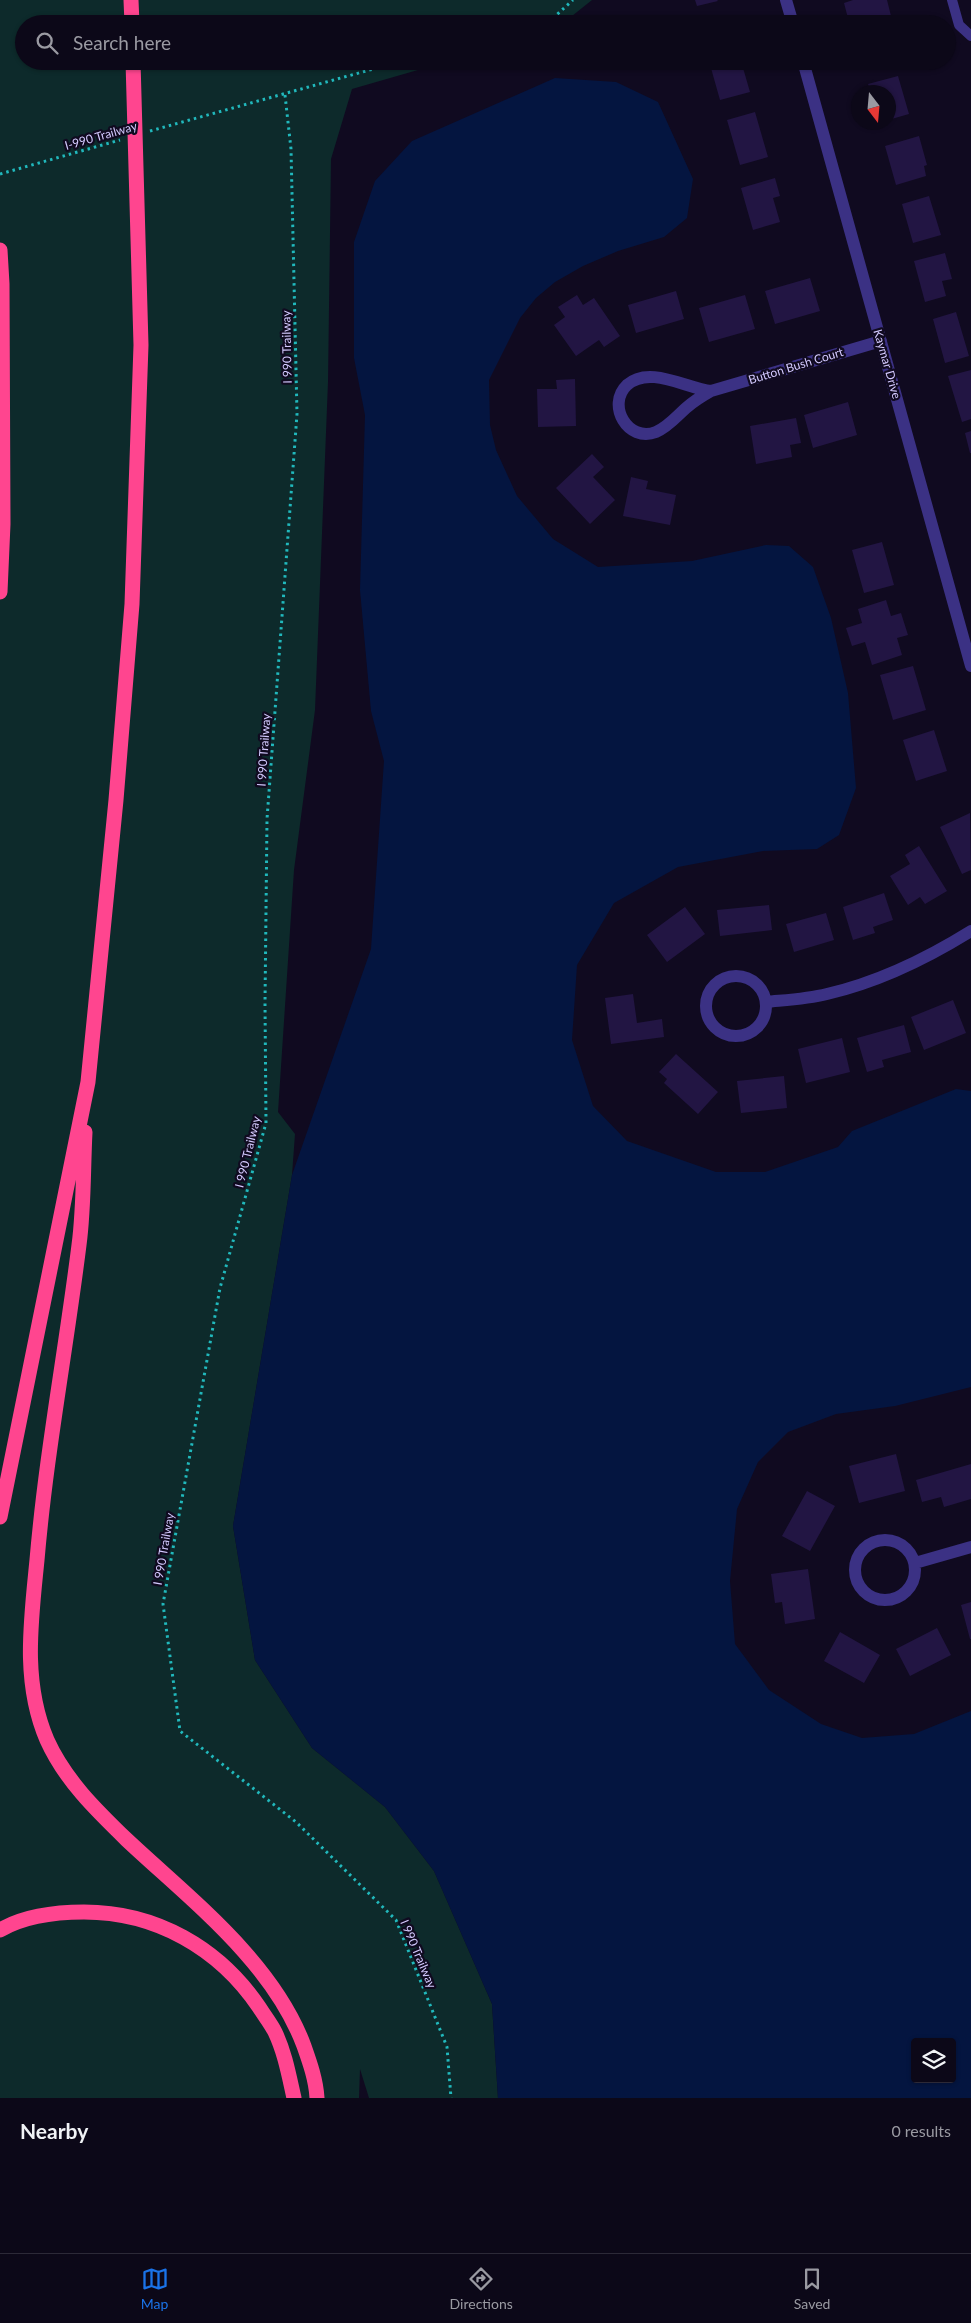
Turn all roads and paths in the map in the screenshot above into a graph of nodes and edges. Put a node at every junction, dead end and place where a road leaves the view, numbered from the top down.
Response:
1 (131, 0) edge
2 (573, 0) edge
3 (786, 0) edge
4 (952, 0) edge
5 (132, 15) edge
6 (556, 15) edge
7 (790, 15) edge
8 (971, 36) edge
9 (133, 70) edge
10 (371, 70) edge
11 (806, 70) edge
12 (285, 95) junction
13 (141, 134) dead end
14 (122, 139) dead end
15 (0, 174) edge
16 (0, 250) edge
17 (881, 340) junction
18 (711, 391) junction
19 (0, 592) edge
20 (971, 666) edge
21 (971, 931) edge
22 (766, 1002) junction
23 (88, 1082) junction
24 (0, 1517) edge
25 (971, 1546) edge
26 (915, 1563) junction
27 (0, 1930) edge
28 (294, 2098) edge
29 (317, 2098) edge
30 (451, 2098) edge

1 - 5 highway
2 - 6 path
3 - 7 street
4 - 8 lane
9 - 23 highway
10 - 12 path
11 - 17 street, Kaymar Drive
12 - 13 path, I-990 Trailway
12 - 30 path, I 990 Trailway
14 - 15 path, I-990 Trailway
16 - 19 highway
17 - 18 street, Button Bush Court
17 - 20 street, Kaymar Drive
18 - 18 street, Button Bush Court
21 - 22 street
22 - 22 street
23 - 24 highway
23 - 29 highway
25 - 26 street
26 - 26 street
27 - 28 highway

